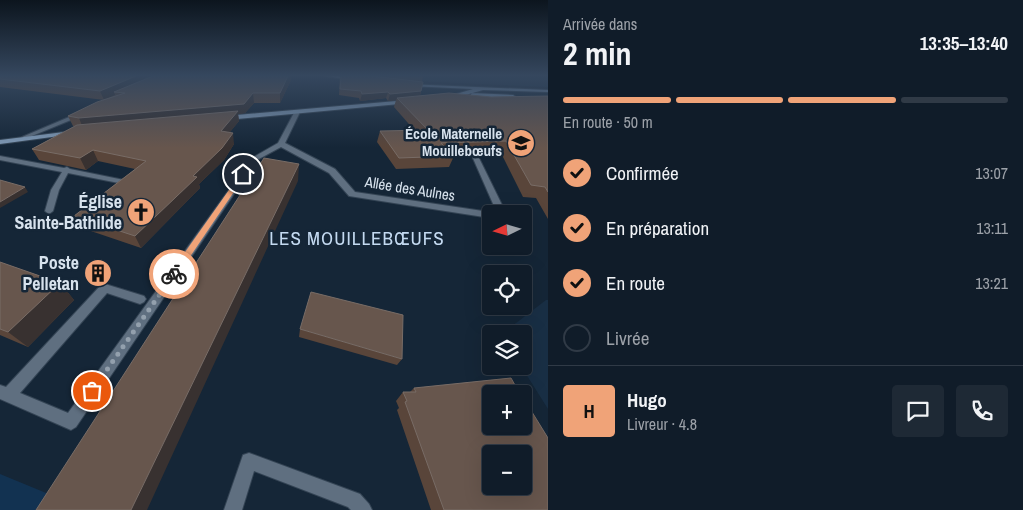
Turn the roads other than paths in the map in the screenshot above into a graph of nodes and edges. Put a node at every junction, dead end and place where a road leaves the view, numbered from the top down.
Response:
1 (412, 101) edge
2 (89, 111) edge
3 (297, 112) junction
4 (214, 119) edge
5 (75, 132) edge
6 (25, 137) junction
7 (0, 142) edge
8 (281, 144) junction
9 (475, 156) edge
10 (0, 158) edge
11 (66, 169) junction
12 (129, 183) edge
13 (50, 211) dead end
14 (140, 299) dead end
15 (4, 394) edge
16 (359, 505) edge
17 (233, 510) edge

1 - 3 main road
2 - 6 street
3 - 4 main road
3 - 8 street
5 - 6 main road
6 - 7 main road
8 - 9 street, Allée des Aulnes
8 - 15 street
10 - 11 street
11 - 12 street
11 - 13 street
14 - 15 street
16 - 17 street

